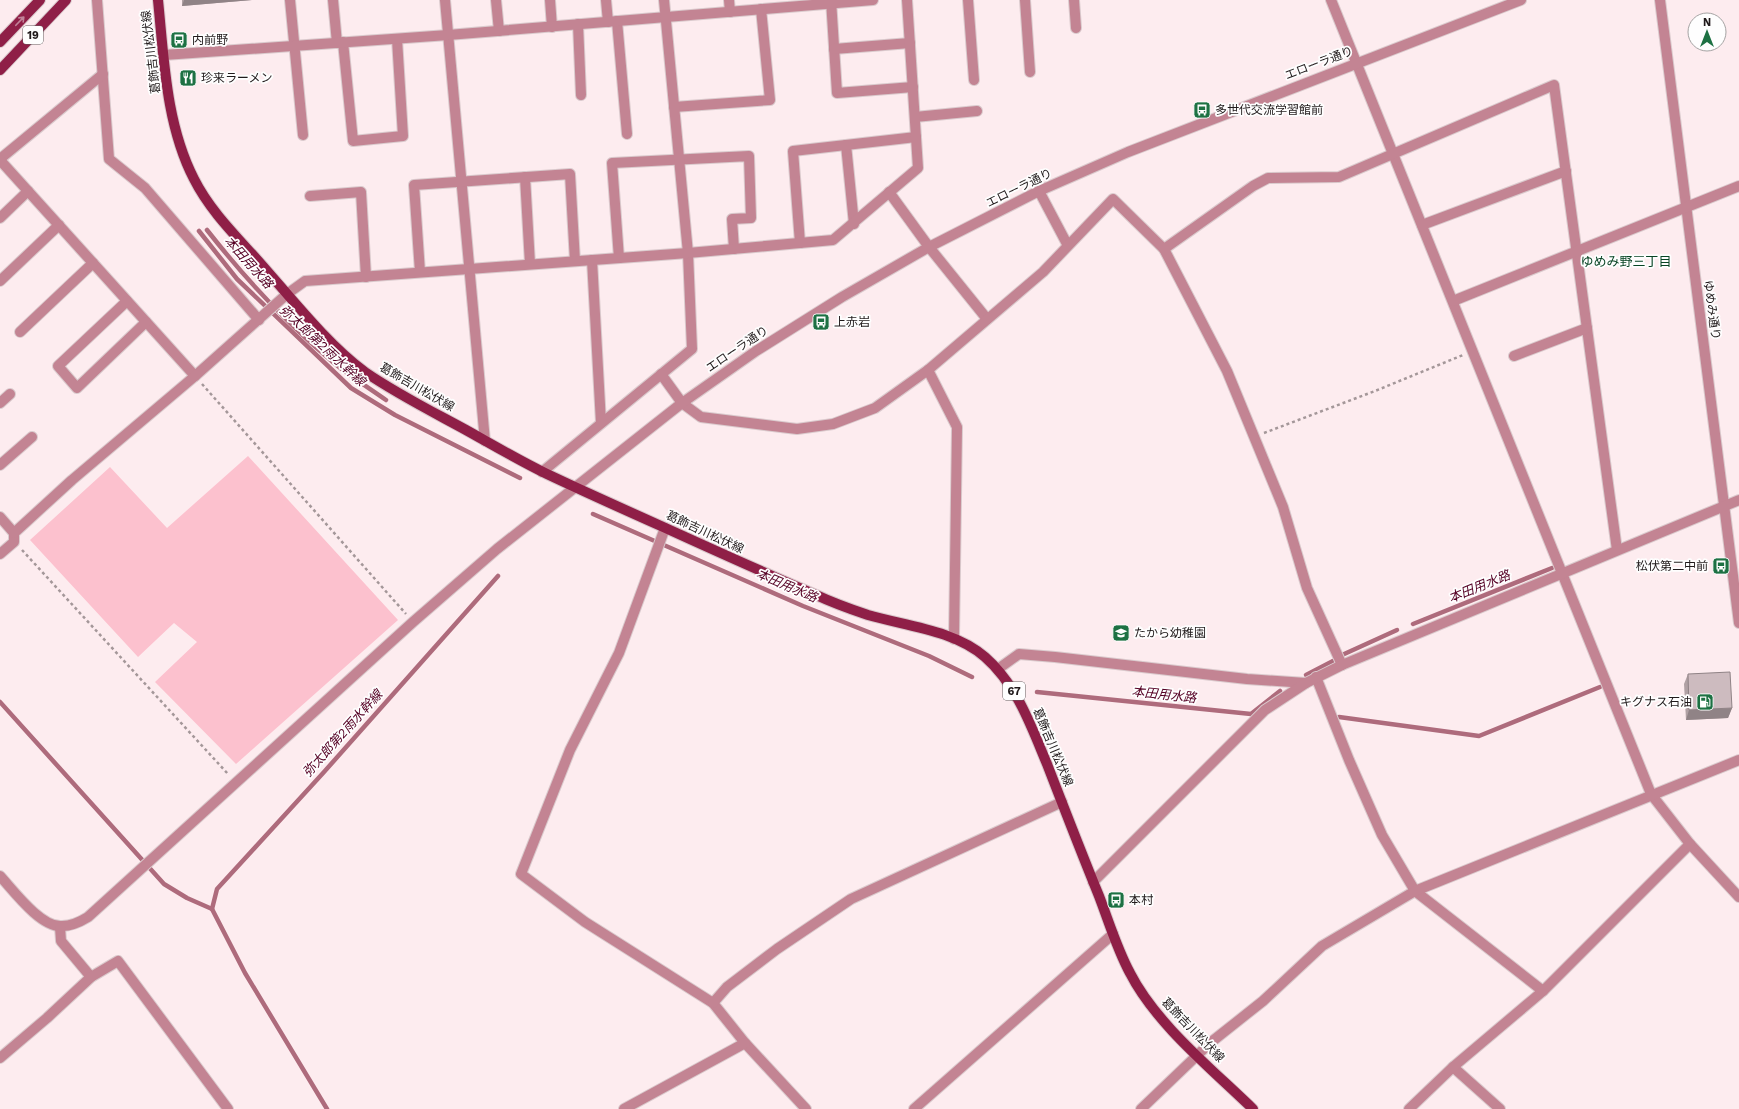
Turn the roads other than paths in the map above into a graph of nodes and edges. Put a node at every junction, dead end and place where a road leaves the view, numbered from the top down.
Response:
1 (40, 0) edge
2 (66, 0) edge
3 (97, 0) edge
4 (158, 0) edge
5 (290, 0) edge
6 (333, 0) edge
7 (445, 0) edge
8 (496, 0) edge
9 (550, 0) edge
10 (606, 0) edge
11 (664, 0) edge
12 (729, 0) edge
13 (873, 0) edge
14 (907, 0) edge
15 (968, 0) edge
16 (1025, 0) edge
17 (1074, 0) edge
18 (1331, 0) edge
19 (1660, 0) edge
20 (1517, 1) edge
21 (831, 2) edge
22 (781, 4) edge
23 (761, 9) junction
24 (730, 12) junction
25 (666, 17) junction
26 (612, 22) junction
27 (578, 24) junction
28 (552, 27) junction
29 (1076, 28) dead end
30 (499, 31) junction
31 (448, 35) junction
32 (396, 39) junction
33 (0, 42) edge
34 (340, 43) junction
35 (910, 43) junction
36 (294, 46) junction
37 (834, 49) junction
38 (164, 55) junction
39 (1357, 63) junction
40 (0, 70) edge
41 (1030, 72) dead end
42 (103, 74) junction
43 (974, 80) dead end
44 (913, 87) junction
45 (581, 95) dead end
46 (674, 107) junction
47 (977, 111) dead end
48 (915, 116) junction
49 (627, 134) dead end
50 (303, 135) dead end
51 (916, 137) junction
52 (846, 146) junction
53 (1394, 153) junction
54 (0, 159) edge
55 (679, 159) junction
56 (1566, 170) junction
57 (525, 177) junction
58 (461, 182) junction
59 (1739, 186) edge
60 (28, 191) junction
61 (1039, 191) junction
62 (889, 192) junction
63 (310, 196) dead end
64 (1685, 206) junction
65 (0, 218) edge
66 (854, 224) junction
67 (1422, 225) junction
68 (59, 226) junction
69 (800, 244) junction
70 (1067, 244) junction
71 (929, 247) junction
72 (734, 249) junction
73 (1164, 249) junction
74 (1577, 250) junction
75 (688, 253) junction
76 (619, 258) junction
77 (592, 260) junction
78 (575, 261) junction
79 (93, 263) junction
80 (530, 264) junction
81 (469, 269) junction
82 (420, 272) junction
83 (366, 276) junction
84 (0, 281) edge
85 (287, 294) junction
86 (127, 301) junction
87 (1453, 301) junction
88 (987, 319) junction
89 (259, 320) junction
90 (146, 322) junction
91 (1587, 328) junction
92 (20, 332) dead end
93 (1514, 356) dead end
94 (928, 370) junction
95 (661, 374) junction
96 (195, 376) junction
97 (10, 394) dead end
98 (0, 402) edge
99 (682, 403) junction
100 (601, 423) junction
101 (32, 437) dead end
102 (485, 441) junction
103 (0, 465) edge
104 (542, 472) junction
105 (575, 488) junction
106 (1739, 500) edge
107 (1724, 506) junction
108 (0, 517) edge
109 (665, 528) junction
110 (14, 537) junction
111 (1618, 550) junction
112 (0, 554) edge
113 (1561, 573) junction
114 (1739, 623) edge
115 (954, 639) junction
116 (1342, 665) junction
117 (998, 669) junction
118 (1316, 678) junction
119 (1306, 683) junction
120 (1739, 760) edge
121 (1651, 794) junction
122 (1062, 802) junction
123 (1690, 844) junction
124 (0, 876) edge
125 (1093, 882) junction
126 (1415, 891) junction
127 (1739, 898) edge
128 (60, 927) junction
129 (1113, 934) junction
130 (91, 977) junction
131 (1543, 991) junction
132 (713, 1003) junction
133 (745, 1043) junction
134 (1198, 1055) junction
135 (0, 1058) edge
136 (1452, 1066) junction
137 (228, 1109) edge
138 (624, 1109) edge
139 (806, 1109) edge
140 (914, 1109) edge
141 (1141, 1109) edge
142 (1253, 1109) edge
143 (1409, 1109) edge
144 (1500, 1109) edge

33 -> 1 main road, 19
2 - 40 main road, 19
3 - 42 street
4 - 38 main road, 葛飾吉川松伏線 / 67
5 - 36 street
6 - 34 street
7 - 31 street
8 - 30 street
9 - 28 street
10 - 26 street
11 - 25 street
12 - 24 street
13 - 21 street
14 - 35 street
15 - 43 street
16 - 41 street
17 - 29 street
18 - 39 street
19 - 64 street, ゆめみ通り
20 - 39 street, エローラ通り
21 - 22 street
21 - 37 street
22 - 23 street
23 - 24 street
23 - 46 street
24 - 25 street
25 - 26 street
25 - 46 street
26 - 27 street
26 - 49 street
27 - 28 street
27 - 45 street
28 - 30 street
30 - 31 street
31 - 32 street
31 - 58 street
32 - 34 street
32 - 34 street
34 - 36 street
35 - 37 street
35 - 44 street
36 - 38 street
36 - 50 street
37 - 44 street
38 - 85 main road, 葛飾吉川松伏線 / 67
39 - 53 street
39 - 61 street, エローラ通り
42 - 54 street
42 - 89 street
44 - 48 street
46 - 55 street
47 - 48 street
48 - 51 street
51 - 52 street
51 - 62 street
52 - 66 street
52 - 69 street
53 - 56 street
53 - 67 street
53 - 73 street
54 - 60 street
55 - 72 street
55 - 75 street
55 - 76 street
56 - 67 street
56 - 74 street
57 - 58 street
57 - 78 street
57 - 80 street
58 - 81 street
58 - 82 street
59 - 64 street
60 - 65 street
60 - 68 street
61 - 70 street
61 - 71 street, エローラ通り
62 - 66 street
62 - 71 street
63 - 83 street
64 - 74 street
64 - 107 street, ゆめみ通り
66 - 69 street
67 - 87 street
68 - 79 street
68 - 84 street
69 - 72 street
70 - 73 street
70 - 88 street
71 - 88 street
71 - 99 street, エローラ通り
72 - 75 street
73 - 116 street
74 - 87 street
74 - 91 street
75 - 76 street
75 - 95 street
76 - 77 street
77 - 78 street
77 - 100 street
78 - 80 street
79 - 86 street
79 - 92 street
80 - 81 street
81 - 82 street
81 - 102 street
82 - 83 street
83 - 85 street
85 - 89 street
85 - 102 main road, 葛飾吉川松伏線 / 67
86 - 90 street
86 - 90 street
87 - 113 street
88 - 94 street
89 - 96 street
90 - 96 street
91 - 93 street
91 - 111 street
94 - 99 street
94 - 115 street
95 - 99 street
95 - 100 street
96 - 110 street
97 - 98 street
99 - 105 street, エローラ通り
100 - 104 street
101 - 103 street
102 - 104 main road, 葛飾吉川松伏線 / 67
104 - 105 main road, 葛飾吉川松伏線 / 67
105 - 109 main road, 葛飾吉川松伏線 / 67
105 - 128 street, エローラ通り
106 - 107 street
107 - 111 street
107 - 114 street, ゆめみ通り
108 - 110 street
109 - 115 main road, 葛飾吉川松伏線 / 67
109 - 132 street
110 - 112 street
111 - 113 street
113 - 116 street
113 - 121 street
115 - 117 main road, 葛飾吉川松伏線 / 67
116 - 118 street
117 - 119 street
117 - 122 main road, 葛飾吉川松伏線 / 67
118 - 119 street
118 - 126 street
119 - 125 street
120 - 121 street
121 - 123 street
121 - 126 street
122 - 125 main road, 葛飾吉川松伏線 / 67
122 - 132 street
123 - 127 street
123 - 131 street
124 - 128 street
125 - 129 main road, 葛飾吉川松伏線 / 67
126 - 131 street
126 - 134 street
128 - 130 street
129 - 134 main road, 葛飾吉川松伏線 / 67
129 - 140 street
130 - 135 street
130 - 137 street
131 - 136 street
132 - 133 street
133 - 138 street
133 - 139 street
134 - 141 street
134 - 142 main road, 葛飾吉川松伏線 / 67
136 - 143 street
136 - 144 street

